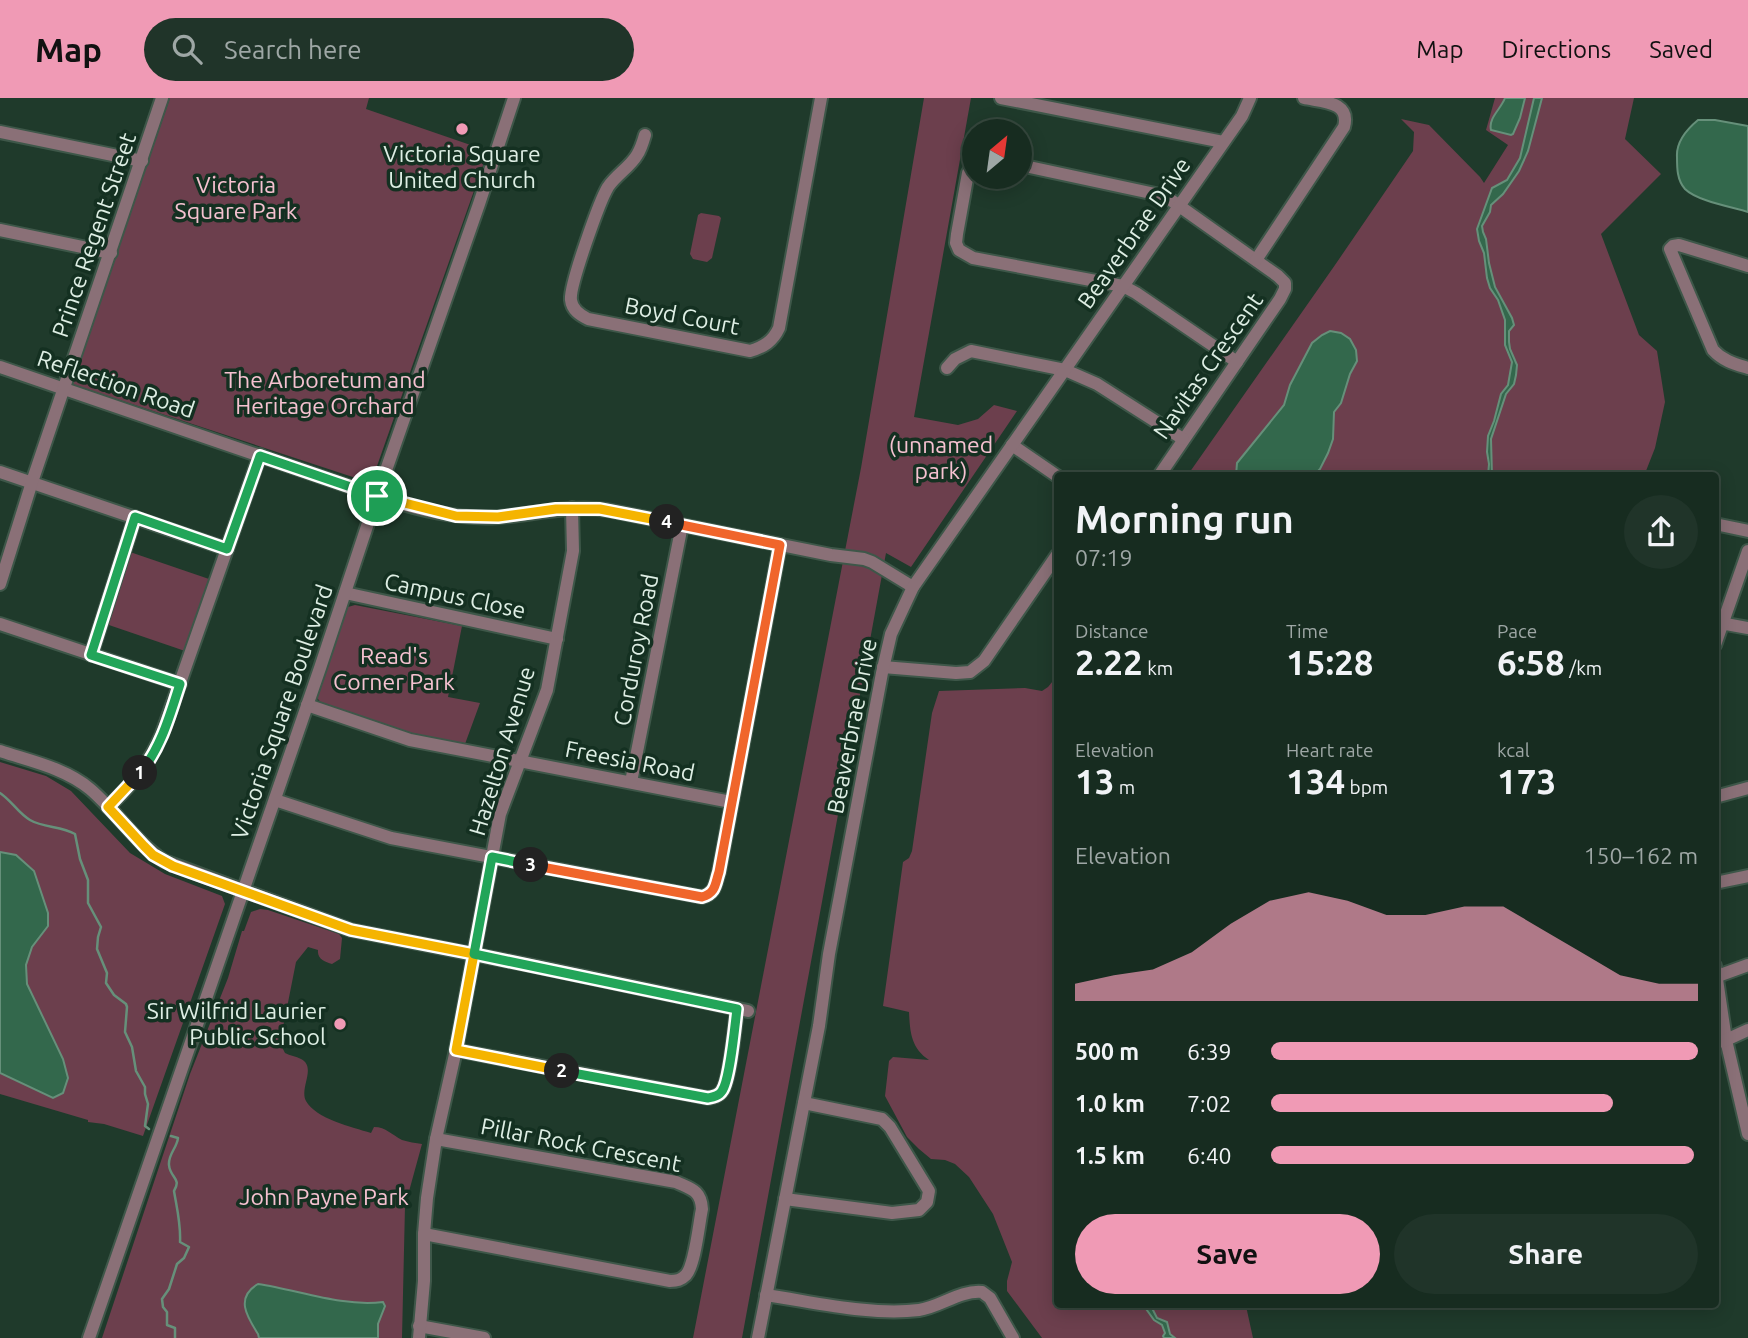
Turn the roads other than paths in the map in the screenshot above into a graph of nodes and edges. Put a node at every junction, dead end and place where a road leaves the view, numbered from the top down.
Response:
1 (162, 98) edge
2 (514, 98) edge
3 (821, 98) edge
4 (1001, 98) edge
5 (1250, 98) edge
6 (1304, 98) edge
7 (0, 132) edge
8 (645, 135) dead end
9 (1223, 142) junction
10 (142, 161) junction
11 (1032, 167) edge
12 (965, 189) edge
13 (1179, 206) junction
14 (0, 230) edge
15 (111, 253) junction
16 (1256, 260) junction
17 (1748, 266) edge
18 (1123, 286) junction
19 (1237, 362) junction
20 (0, 367) edge
21 (947, 368) dead end
22 (1748, 368) edge
23 (1065, 370) junction
24 (65, 389) junction
25 (1183, 439) junction
26 (1012, 445) junction
27 (260, 456) junction
28 (0, 472) edge
29 (1162, 472) edge
30 (1054, 473) edge
31 (32, 482) junction
32 (377, 496) junction
33 (572, 509) junction
34 (135, 517) junction
35 (682, 525) junction
36 (1719, 525) edge
37 (1748, 531) edge
38 (780, 545) junction
39 (227, 549) junction
40 (1748, 551) edge
41 (1054, 559) edge
42 (0, 584) edge
43 (913, 587) junction
44 (345, 593) junction
45 (1719, 622) edge
46 (0, 624) edge
47 (1748, 628) edge
48 (557, 639) junction
49 (91, 655) junction
50 (883, 667) junction
51 (180, 684) junction
52 (307, 705) junction
53 (0, 751) edge
54 (520, 762) junction
55 (631, 782) junction
56 (1748, 788) edge
57 (1719, 796) edge
58 (275, 800) junction
59 (731, 802) junction
60 (108, 807) junction
61 (492, 857) junction
62 (1748, 876) edge
63 (1719, 882) edge
64 (243, 891) junction
65 (474, 954) junction
66 (1748, 965) edge
67 (1719, 972) edge
68 (1719, 1014) edge
69 (1748, 1030) edge
70 (1721, 1041) edge
71 (456, 1050) junction
72 (804, 1103) junction
73 (1748, 1131) edge
74 (436, 1139) junction
75 (785, 1199) junction
76 (424, 1234) junction
77 (766, 1295) junction
78 (419, 1332) edge
79 (89, 1338) edge
80 (484, 1338) edge
81 (758, 1338) edge
82 (1013, 1338) edge

1 - 10 street, Prince Regent Street
2 - 32 street, Victoria Square Boulevard
3 - 8 street, Boyd Court
4 - 9 street
5 - 9 street, Beaverbrae Drive
6 - 16 street
7 - 10 street
9 - 13 street, Beaverbrae Drive
10 - 15 street, Prince Regent Street
11 - 13 street, Navitas Crescent
12 - 18 street
13 - 16 street, Navitas Crescent
13 - 18 street, Beaverbrae Drive
14 - 15 street
15 - 24 street, Prince Regent Street
16 - 19 street, Navitas Crescent
17 - 22 street
18 - 19 street
18 - 23 street, Beaverbrae Drive
19 - 25 street, Navitas Crescent
20 - 24 street, Reflection Road
21 - 23 street
23 - 25 street
23 - 26 street, Beaverbrae Drive
24 - 27 street, Reflection Road
24 - 31 street, Prince Regent Street
25 - 29 street, Navitas Crescent
26 - 30 street
26 - 43 street, Beaverbrae Drive
27 - 32 street, Reflection Road
27 - 39 street
28 - 31 street
31 - 34 street
31 - 42 street, Prince Regent Street
32 - 33 street, Reflection Road
32 - 44 street, Victoria Square Boulevard
33 - 35 street, Reflection Road
33 - 48 street, Hazelton Avenue
34 - 39 street
34 - 49 street
35 - 38 street, Reflection Road
35 - 55 street, Corduroy Road
36 - 37 street
38 - 43 street, Reflection Road
38 - 59 street
39 - 51 street
40 - 45 street
41 - 50 street
43 - 50 street, Beaverbrae Drive
44 - 48 street, Campus Close
44 - 52 street, Victoria Square Boulevard
45 - 47 street
46 - 49 street
48 - 54 street, Hazelton Avenue
49 - 51 street
50 - 72 street, Beaverbrae Drive
51 - 60 street
52 - 54 street, Freesia Road
52 - 58 street, Victoria Square Boulevard
53 - 60 street
54 - 55 street, Freesia Road
54 - 61 street, Hazelton Avenue
55 - 59 street, Freesia Road
56 - 57 street
58 - 61 street
58 - 64 street, Victoria Square Boulevard
59 - 61 street
60 - 64 street
61 - 65 street, Hazelton Avenue
62 - 63 street
64 - 65 street
64 - 79 street, Victoria Square Boulevard
65 - 71 street, Hazelton Avenue
65 - 71 street
66 - 67 street
68 - 70 street
69 - 70 street
70 - 73 street
71 - 74 street, Hazelton Avenue
72 - 75 street, Beaverbrae Drive
72 - 75 street
74 - 76 street, Hazelton Avenue
74 - 76 street, Pillar Rock Crescent
75 - 77 street, Beaverbrae Drive
76 - 78 street, Hazelton Avenue
77 - 81 street, Beaverbrae Drive
77 - 82 street
78 - 80 street

